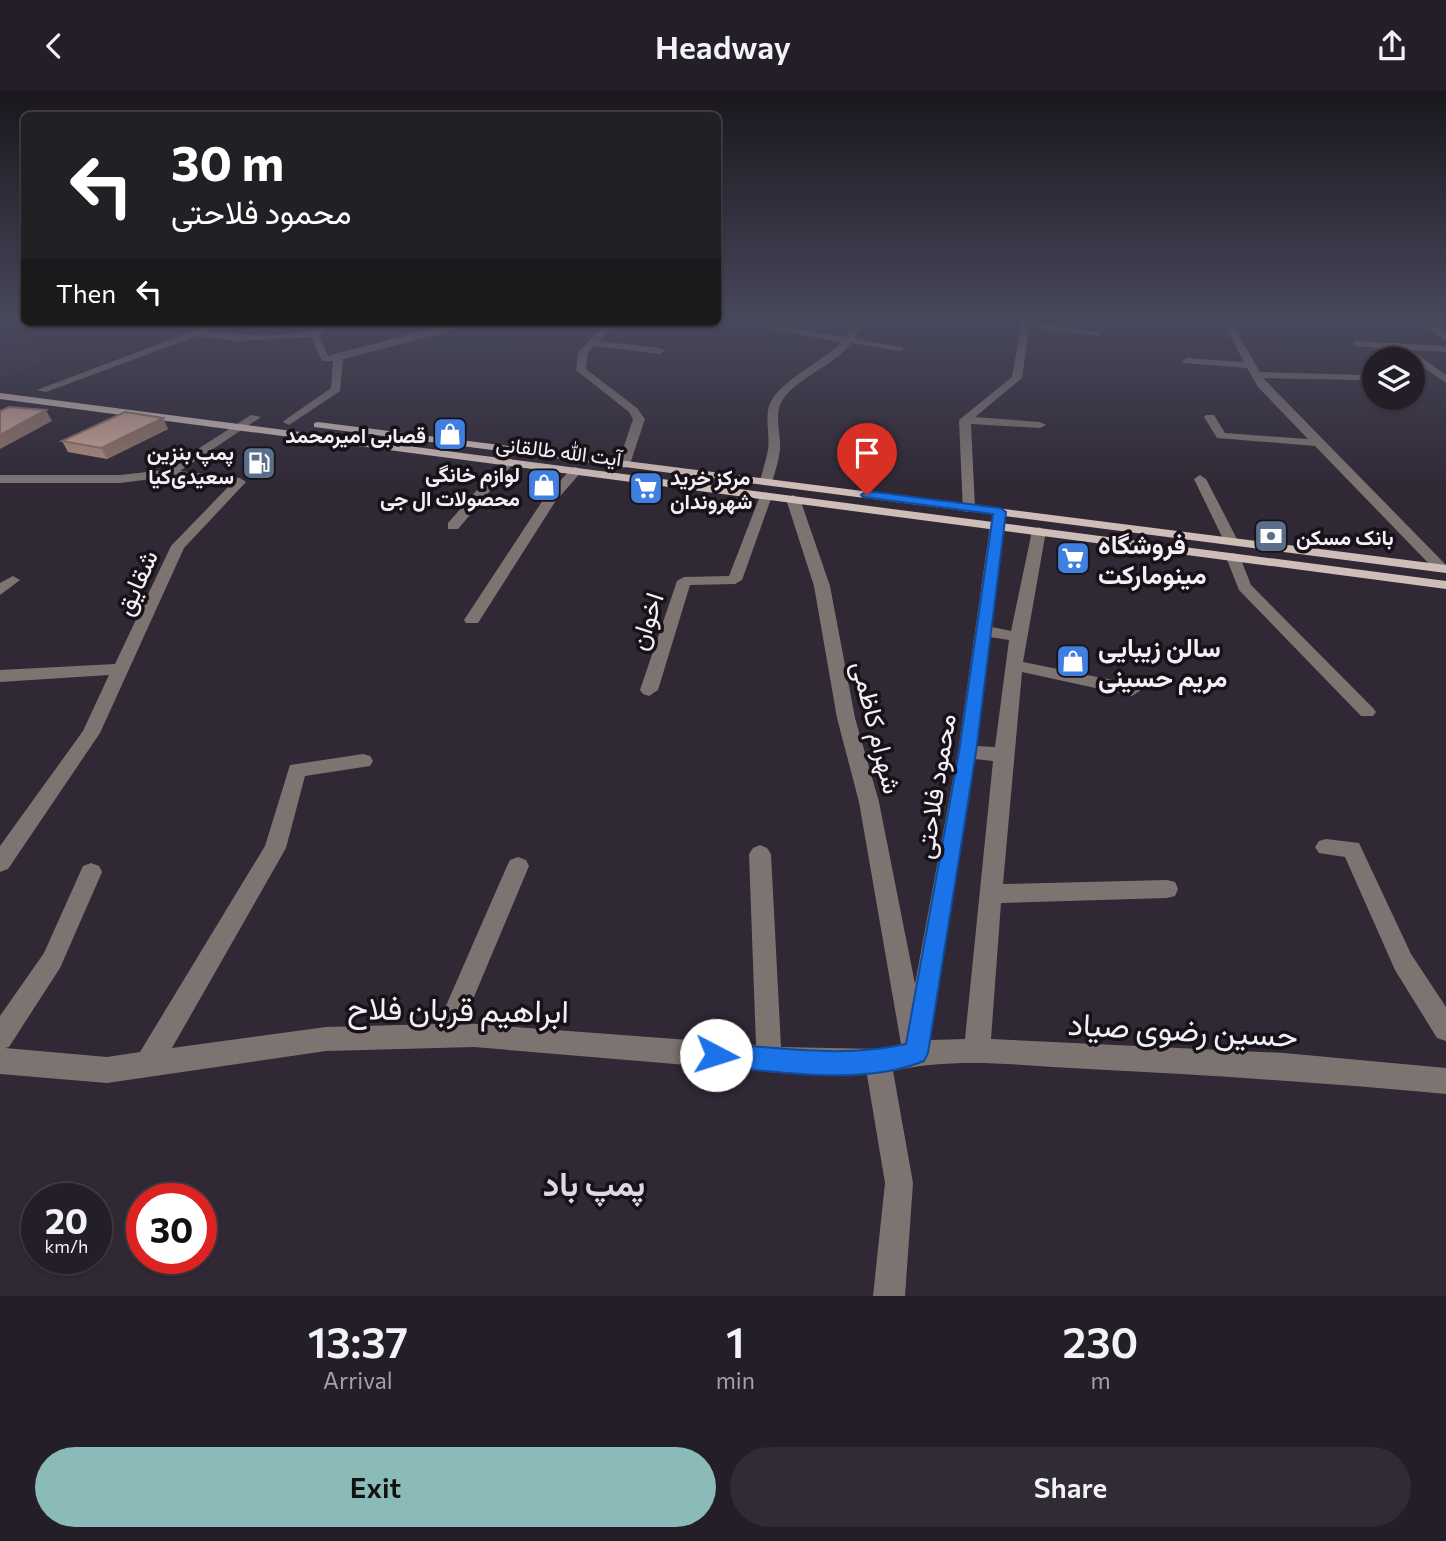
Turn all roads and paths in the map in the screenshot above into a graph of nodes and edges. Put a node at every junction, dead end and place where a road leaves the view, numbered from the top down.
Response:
1 (82, 375) edge
2 (337, 375) edge
3 (588, 375) edge
4 (806, 375) edge
5 (1017, 375) edge
6 (1257, 375) edge
7 (1333, 375) edge
8 (1359, 377) dead end
9 (0, 385) edge
10 (42, 390) junction
11 (0, 396) edge
12 (255, 417) junction
13 (1210, 417) dead end
14 (965, 420) junction
15 (289, 422) junction
16 (1040, 425) dead end
17 (239, 427) junction
18 (274, 432) junction
19 (1320, 443) junction
20 (508, 462) junction
21 (624, 464) junction
22 (576, 471) junction
23 (168, 473) junction
24 (0, 479) edge
25 (1200, 479) dead end
26 (766, 489) junction
27 (793, 499) junction
28 (968, 508) junction
29 (998, 519) junction
30 (453, 526) dead end
31 (1039, 531) junction
32 (1232, 549) junction
33 (1444, 568) edge
34 (13, 580) dead end
35 (1446, 585) edge
36 (0, 590) edge
37 (472, 620) dead end
38 (984, 631) junction
39 (1018, 636) junction
40 (1014, 665) junction
41 (122, 669) junction
42 (0, 676) edge
43 (649, 690) dead end
44 (1132, 690) dead end
45 (1367, 712) dead end
46 (967, 752) junction
47 (1003, 755) junction
48 (363, 761) dead end
49 (1326, 847) dead end
50 (760, 854) dead end
51 (2, 859) edge
52 (518, 866) dead end
53 (91, 872) dead end
54 (1167, 889) dead end
55 (991, 894) junction
56 (1446, 1029) edge
57 (445, 1036) junction
58 (0, 1038) edge
59 (977, 1051) junction
60 (916, 1053) junction
61 (769, 1059) junction
62 (0, 1061) edge
63 (878, 1062) junction
64 (148, 1064) junction
65 (1446, 1081) edge
66 (888, 1296) edge

1 - 10 street
2 - 15 street
3 - 21 street
4 - 26 street
5 - 14 street
6 - 19 street
7 - 8 street
9 - 10 main road, آیت الله طالقانی
10 - 12 main road, آیت الله طالقانی
11 - 17 main road, آیت الله طالقانی
12 - 15 main road, آیت الله طالقانی
12 - 17 street
13 - 19 street
14 - 16 street
14 - 28 street
15 - 18 main road
15 - 21 main road, آیت الله طالقانی
17 - 18 main road, آیت الله طالقانی
17 - 23 street
18 - 20 main road, آیت الله طالقانی
19 - 33 street
20 - 22 main road, آیت الله طالقانی
20 - 30 street
21 - 26 main road, آیت الله طالقانی
22 - 26 main road, آیت الله طالقانی
22 - 37 street
23 - 24 street
23 - 41 street, شقایق
25 - 32 street
26 - 27 main road, آیت الله طالقانی
26 - 28 main road, آیت الله طالقانی
26 - 43 street, اخوان
27 - 29 main road, آیت الله طالقانی
27 - 60 street, شهرام کاظمی
28 - 29 main road, آیت الله طالقانی
29 - 31 main road, آیت الله طالقانی
29 - 32 main road, آیت الله طالقانی
29 - 38 street, محمود فلاحتی
31 - 32 main road, آیت الله طالقانی
31 - 39 street
32 - 33 main road, آیت الله طالقانی
32 - 35 main road, آیت الله طالقانی
32 - 45 street
34 - 36 street
38 - 39 street
38 - 46 street, محمود فلاحتی
39 - 40 street
40 - 44 street
40 - 47 street
41 - 42 street
41 - 51 street, شقایق
46 - 47 street
46 - 60 street, محمود فلاحتی
47 - 55 street
48 - 64 street
49 - 56 street
50 - 61 street
52 - 57 street
53 - 58 street
54 - 55 street
55 - 59 street
57 - 61 street, ابراهیم قربان فلاح
57 - 64 street, ابراهیم قربان فلاح
59 - 60 street, حسین رضوی صیاد
59 - 65 street, حسین رضوی صیاد
60 - 63 street, ابراهیم قربان فلاح
61 - 63 street, ابراهیم قربان فلاح
62 - 64 street, ابراهیم قربان فلاح
63 - 66 street

